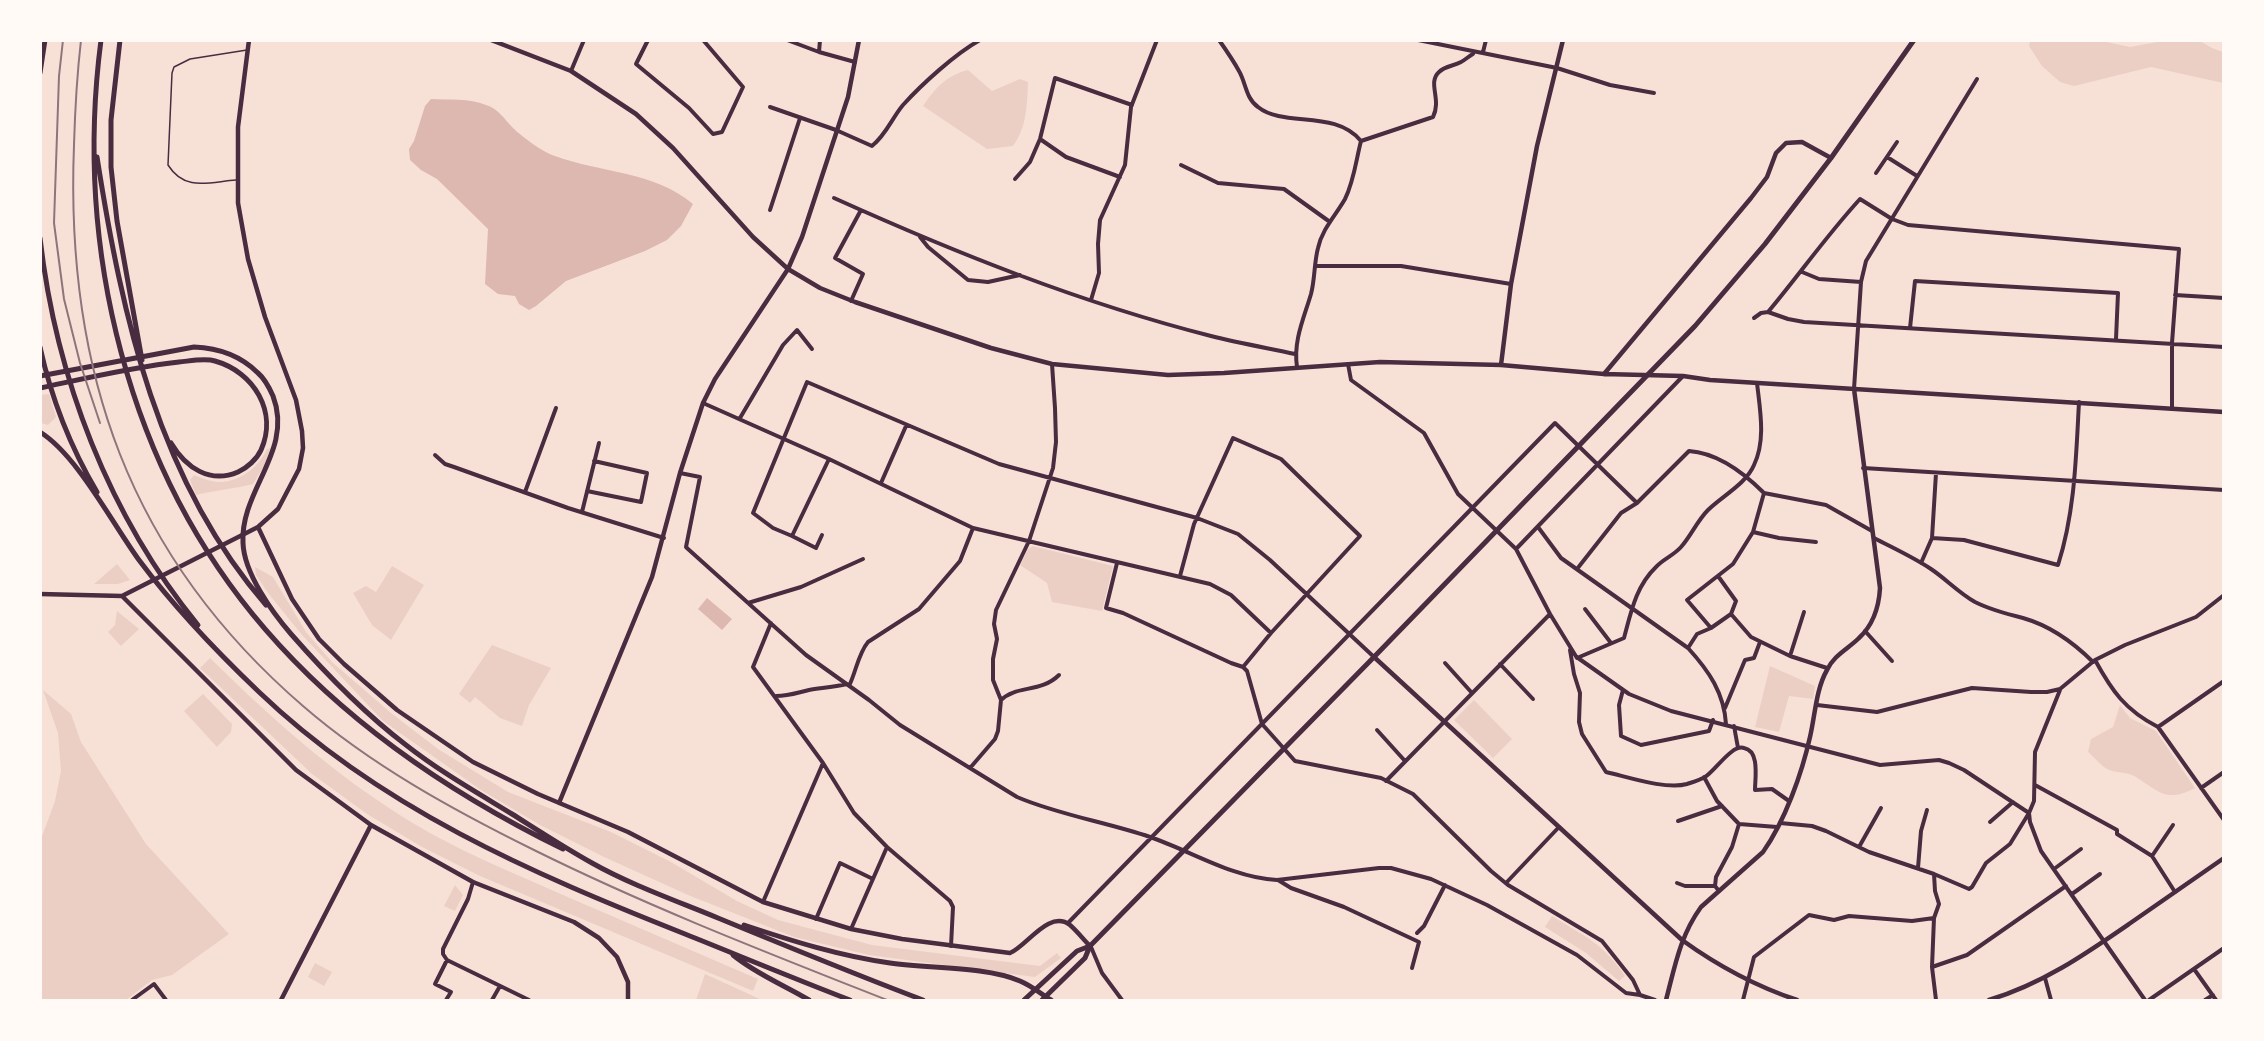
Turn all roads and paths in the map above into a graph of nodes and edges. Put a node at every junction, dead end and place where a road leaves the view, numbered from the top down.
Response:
1 (45, 40) edge
2 (101, 40) edge
3 (120, 40) edge
4 (249, 40) edge
5 (491, 40) edge
6 (584, 40) edge
7 (648, 40) edge
8 (703, 40) edge
9 (787, 40) edge
10 (820, 40) edge
11 (859, 40) edge
12 (980, 40) edge
13 (1157, 40) edge
14 (1218, 40) edge
15 (1418, 40) edge
16 (1486, 40) edge
17 (1563, 40) edge
18 (1914, 40) edge
19 (247, 50) junction
20 (819, 52) junction
21 (1483, 52) junction
22 (1473, 53) junction
23 (856, 63) junction
24 (1557, 68) junction
25 (571, 71) junction
26 (40, 73) edge
27 (1977, 79) dead end
28 (1654, 93) dead end
29 (1132, 105) junction
30 (770, 107) dead end
31 (800, 118) junction
32 (836, 130) junction
33 (94, 138) junction
34 (1040, 139) junction
35 (1361, 141) junction
36 (1897, 142) dead end
37 (1887, 157) junction
38 (1832, 158) junction
39 (1181, 165) dead end
40 (1876, 173) dead end
41 (1917, 176) junction
42 (1120, 177) junction
43 (1015, 179) dead end
44 (237, 180) junction
45 (834, 198) dead end
46 (770, 210) dead end
47 (861, 210) junction
48 (1892, 219) junction
49 (1330, 222) junction
50 (919, 236) junction
51 (40, 238) edge
52 (1315, 266) junction
53 (788, 268) junction
54 (1802, 272) junction
55 (1021, 275) junction
56 (1861, 282) junction
57 (1511, 284) junction
58 (2175, 295) junction
59 (2223, 298) edge
60 (1091, 300) junction
61 (851, 301) junction
62 (1768, 312) junction
63 (1754, 318) dead end
64 (1859, 324) junction
65 (1911, 328) junction
66 (2116, 339) junction
67 (2172, 343) junction
68 (40, 347) edge
69 (2223, 347) edge
70 (813, 349) dead end
71 (1295, 354) junction
72 (1052, 364) junction
73 (1348, 364) junction
74 (1501, 365) junction
75 (1297, 367) junction
76 (1604, 374) junction
77 (40, 376) edge
78 (1683, 376) junction
79 (1758, 383) junction
80 (147, 386) junction
81 (41, 388) edge
82 (1854, 389) junction
83 (2079, 401) junction
84 (703, 403) junction
85 (556, 408) dead end
86 (2172, 408) junction
87 (2223, 412) edge
88 (740, 418) junction
89 (159, 420) junction
90 (906, 426) junction
91 (40, 432) edge
92 (784, 439) junction
93 (599, 443) dead end
94 (435, 455) dead end
95 (829, 459) junction
96 (594, 461) junction
97 (1596, 465) junction
98 (1863, 468) junction
99 (680, 473) junction
100 (1936, 473) junction
101 (1747, 476) junction
102 (1050, 480) junction
103 (2074, 482) junction
104 (881, 483) junction
105 (2223, 490) edge
106 (587, 491) junction
107 (525, 492) junction
108 (1764, 493) junction
109 (1637, 503) junction
110 (1472, 507) junction
111 (582, 512) junction
112 (1197, 518) junction
113 (256, 527) junction
114 (1538, 527) junction
115 (973, 528) junction
116 (1872, 531) junction
117 (120, 532) junction
118 (1753, 532) junction
119 (822, 535) dead end
120 (792, 536) junction
121 (664, 538) junction
122 (1873, 538) junction
123 (1932, 538) junction
124 (1029, 541) junction
125 (1816, 542) dead end
126 (1516, 549) junction
127 (863, 559) dead end
128 (1117, 563) junction
129 (1921, 563) junction
130 (1577, 570) junction
131 (1180, 576) junction
132 (1718, 576) junction
133 (40, 594) edge
134 (1306, 595) junction
135 (2223, 595) edge
136 (122, 596) junction
137 (748, 603) junction
138 (1585, 609) dead end
139 (1631, 609) junction
140 (1804, 612) dead end
141 (1550, 614) junction
142 (1731, 614) junction
143 (276, 617) junction
144 (771, 623) junction
145 (1711, 628) junction
146 (1865, 631) junction
147 (1271, 633) junction
148 (1349, 635) junction
149 (1761, 642) junction
150 (1611, 643) junction
151 (1570, 646) junction
152 (1688, 648) junction
153 (1790, 656) junction
154 (1374, 657) junction
155 (1577, 658) junction
156 (1892, 661) dead end
157 (2094, 661) junction
158 (230, 663) junction
159 (1445, 663) dead end
160 (1500, 664) junction
161 (1243, 666) junction
162 (1827, 668) junction
163 (1059, 675) dead end
164 (2223, 681) edge
165 (848, 685) junction
166 (2060, 689) junction
167 (1623, 690) junction
168 (1472, 693) junction
169 (775, 696) junction
170 (1533, 699) dead end
171 (1001, 700) junction
172 (1817, 705) junction
173 (1725, 708) junction
174 (1713, 720) junction
175 (1444, 721) junction
176 (1262, 724) junction
177 (1726, 724) junction
178 (1734, 726) junction
179 (2158, 727) junction
180 (1377, 730) dead end
181 (1808, 746) junction
182 (1738, 748) junction
183 (1284, 749) junction
184 (1406, 760) junction
185 (823, 763) junction
186 (970, 768) junction
187 (2223, 772) edge
188 (1704, 777) junction
189 (1386, 781) junction
190 (2035, 785) junction
191 (2201, 788) junction
192 (1789, 801) junction
193 (2013, 802) junction
194 (559, 803) junction
195 (1722, 806) junction
196 (1881, 808) dead end
197 (1927, 810) dead end
198 (2029, 813) junction
199 (2223, 820) edge
200 (1678, 821) dead end
201 (1990, 822) dead end
202 (1739, 824) junction
203 (371, 825) junction
204 (1778, 825) junction
205 (2173, 825) dead end
206 (1559, 827) junction
207 (1152, 837) junction
208 (888, 847) junction
209 (1859, 847) junction
210 (2081, 849) dead end
211 (2152, 855) junction
212 (2223, 858) edge
213 (594, 864) junction
214 (1918, 868) junction
215 (2054, 869) junction
216 (1934, 874) junction
217 (2100, 874) dead end
218 (873, 879) junction
219 (1277, 880) junction
220 (473, 882) junction
221 (1506, 883) junction
222 (1677, 883) dead end
223 (1445, 885) junction
224 (2066, 885) junction
225 (1714, 886) junction
226 (1719, 891) junction
227 (2175, 892) junction
228 (2072, 894) junction
229 (763, 902) junction
230 (700, 910) junction
231 (1934, 918) junction
232 (816, 919) junction
233 (1068, 923) junction
234 (851, 929) junction
235 (1416, 933) dead end
236 (1682, 940) junction
237 (2104, 941) junction
238 (951, 946) junction
239 (1090, 946) junction
240 (2223, 948) edge
241 (728, 951) junction
242 (447, 960) junction
243 (1932, 967) junction
244 (1412, 968) dead end
245 (2194, 969) junction
246 (2045, 978) junction
247 (1749, 981) junction
248 (500, 986) junction
249 (1036, 989) junction
250 (1640, 995) junction
251 (2213, 995) junction
252 (1047, 999) edge
253 (132, 1000) edge
254 (166, 1000) edge
255 (281, 1000) edge
256 (446, 1000) edge
257 (492, 1000) edge
258 (529, 1000) edge
259 (628, 1000) edge
260 (809, 1000) edge
261 (850, 1000) edge
262 (923, 1000) edge
263 (1024, 1000) edge
264 (1122, 1000) edge
265 (1655, 1000) edge
266 (1666, 1000) edge
267 (1743, 1000) edge
268 (1797, 1000) edge
269 (1936, 1000) edge
270 (1989, 1000) edge
271 (2051, 1000) edge
272 (2147, 1000) edge
273 (2205, 1000) edge
274 (2216, 1000) edge

1 - 26 main road
2 - 33 main road
3 - 80 main road
4 - 19 street
5 - 25 street
6 - 25 street
7 - 8 street
9 - 20 street
10 - 20 street
11 - 23 street
12 - 32 street
13 - 29 street
14 - 35 street
15 - 22 street
16 - 21 street
17 - 24 street
18 - 38 main road
19 - 44 street
19 - 44 lane
20 - 23 street
21 - 22 street
21 - 24 street
22 - 35 street
23 - 32 street
24 - 28 street
24 - 57 street
25 - 53 street
27 - 41 street
29 - 34 street
29 - 42 street
30 - 31 street
31 - 32 street
31 - 46 street
32 - 53 street
33 - 80 main road
33 - 213 main road
34 - 42 street
34 - 43 street
35 - 49 street
36 - 37 street
37 - 40 street
37 - 41 street
38 - 76 street
38 - 154 main road
39 - 49 street
41 - 48 street
42 - 60 street
44 - 113 street
45 - 47 street
47 - 50 street
47 - 61 street
48 - 54 street
48 - 56 street
48 - 58 street
49 - 52 street
50 - 55 street
50 - 55 street
51 - 158 main road
52 - 57 street
52 - 71 street
53 - 61 street
53 - 84 street
54 - 56 street
54 - 62 street
55 - 60 street
56 - 64 street
57 - 74 street
58 - 59 street
58 - 67 street
60 - 71 street
61 - 72 street
62 - 63 street
62 - 64 street
64 - 65 street
64 - 82 street
65 - 66 street
65 - 66 street
66 - 67 street
67 - 69 street
67 - 86 street
68 - 117 main road
70 - 88 street
71 - 75 street
72 - 75 street
72 - 102 street
73 - 74 street
73 - 75 street
73 - 110 street
74 - 76 street
76 - 78 street
77 - 143 main road
78 - 79 street
78 - 97 street
79 - 82 street
79 - 101 street
80 - 89 main road
81 - 89 main road
82 - 83 street
82 - 98 street
83 - 86 street
83 - 103 street
84 - 88 street
84 - 99 street
85 - 107 street
86 - 87 street
88 - 92 street
89 - 143 main road
90 - 92 street
90 - 102 street
90 - 104 street
91 - 117 main road
92 - 95 street
92 - 120 street
93 - 96 street
94 - 107 street
95 - 104 street
95 - 120 street
96 - 106 street
96 - 106 street
97 - 109 street
97 - 110 street
97 - 114 street
98 - 100 street
98 - 116 street
99 - 121 street
99 - 137 street
100 - 103 street
100 - 123 street
101 - 108 street
101 - 109 street
101 - 139 street
102 - 112 street
102 - 124 street
103 - 105 street
103 - 123 street
104 - 115 street
106 - 111 street
107 - 111 street
108 - 116 street
108 - 118 street
109 - 130 street
110 - 126 street
110 - 148 street
111 - 121 street
112 - 131 street
112 - 134 street
112 - 134 street
113 - 136 street
113 - 194 street
114 - 126 street
114 - 130 street
115 - 124 street
115 - 165 street
116 - 122 street
117 - 158 main road
118 - 125 street
118 - 132 street
119 - 120 street
121 - 194 street
122 - 129 street
122 - 146 street
123 - 129 street
124 - 128 street
124 - 171 street
126 - 141 street
127 - 137 street
128 - 131 street
128 - 161 street
129 - 157 street
130 - 139 street
131 - 147 street
132 - 142 street
132 - 145 street
133 - 136 street
134 - 147 street
134 - 148 street
135 - 157 street
136 - 203 street
137 - 144 street
138 - 150 street
139 - 150 street
139 - 152 street
140 - 153 street
141 - 151 street
141 - 160 street
142 - 145 street
142 - 149 street
143 - 213 main road
144 - 165 street
144 - 169 street
145 - 152 street
146 - 156 street
146 - 162 street
147 - 161 street
148 - 154 street
148 - 176 street
149 - 153 street
149 - 173 street
150 - 155 street
151 - 155 street
151 - 188 street
152 - 173 street
153 - 162 street
154 - 175 street
154 - 183 main road
155 - 167 street
157 - 166 street
157 - 179 street
158 - 241 main road
159 - 168 street
160 - 168 street
160 - 170 street
161 - 176 street
162 - 172 street
163 - 171 street
164 - 179 street
165 - 169 street
165 - 186 street
166 - 172 street
166 - 190 street
167 - 174 street
167 - 174 street
168 - 175 street
169 - 185 street
171 - 186 street
172 - 181 street
173 - 177 street
174 - 177 street
175 - 184 street
175 - 206 street
176 - 183 street
176 - 207 street
177 - 178 street
178 - 181 street
178 - 182 street
179 - 191 street
180 - 184 street
181 - 192 street
181 - 193 street
182 - 188 street
182 - 192 street
183 - 189 street
183 - 239 main road
184 - 189 street
185 - 208 street
185 - 229 street
186 - 207 street
187 - 191 street
188 - 195 street
189 - 221 street
190 - 198 street
190 - 211 street
191 - 199 street
192 - 204 street
193 - 198 street
193 - 201 street
194 - 229 street
195 - 200 street
195 - 202 street
196 - 209 street
197 - 214 street
198 - 215 street
198 - 216 street
202 - 204 street
202 - 225 street
203 - 220 street
203 - 255 street
204 - 209 street
204 - 226 street
205 - 211 street
206 - 221 street
206 - 236 street
207 - 219 street
207 - 233 street
208 - 218 street
208 - 238 street
209 - 214 street
210 - 215 street
211 - 227 street
212 - 227 street
213 - 230 main road
214 - 216 street
215 - 224 street
216 - 231 street
217 - 228 street
218 - 232 street
218 - 234 street
219 - 223 street
219 - 244 street
220 - 242 street
220 - 259 street
221 - 250 street
222 - 225 street
223 - 235 street
223 - 250 street
224 - 228 street
224 - 243 street
225 - 226 street
226 - 236 street
227 - 237 street
228 - 237 street
229 - 232 street
230 - 249 main road
230 - 262 main road
231 - 243 street
231 - 247 street
232 - 234 street
233 - 238 street
233 - 239 street
234 - 238 street
236 - 247 street
236 - 266 street
237 - 246 street
237 - 272 street
239 - 249 main road
239 - 252 main road
239 - 264 street
240 - 245 street
241 - 260 main road
241 - 261 main road
242 - 248 street
242 - 256 street
243 - 269 street
245 - 251 street
245 - 272 street
246 - 270 street
246 - 271 street
247 - 267 street
247 - 268 street
248 - 257 street
248 - 258 street
249 - 252 main road
249 - 263 main road
250 - 265 street
251 - 273 street
251 - 274 street
253 - 254 street

